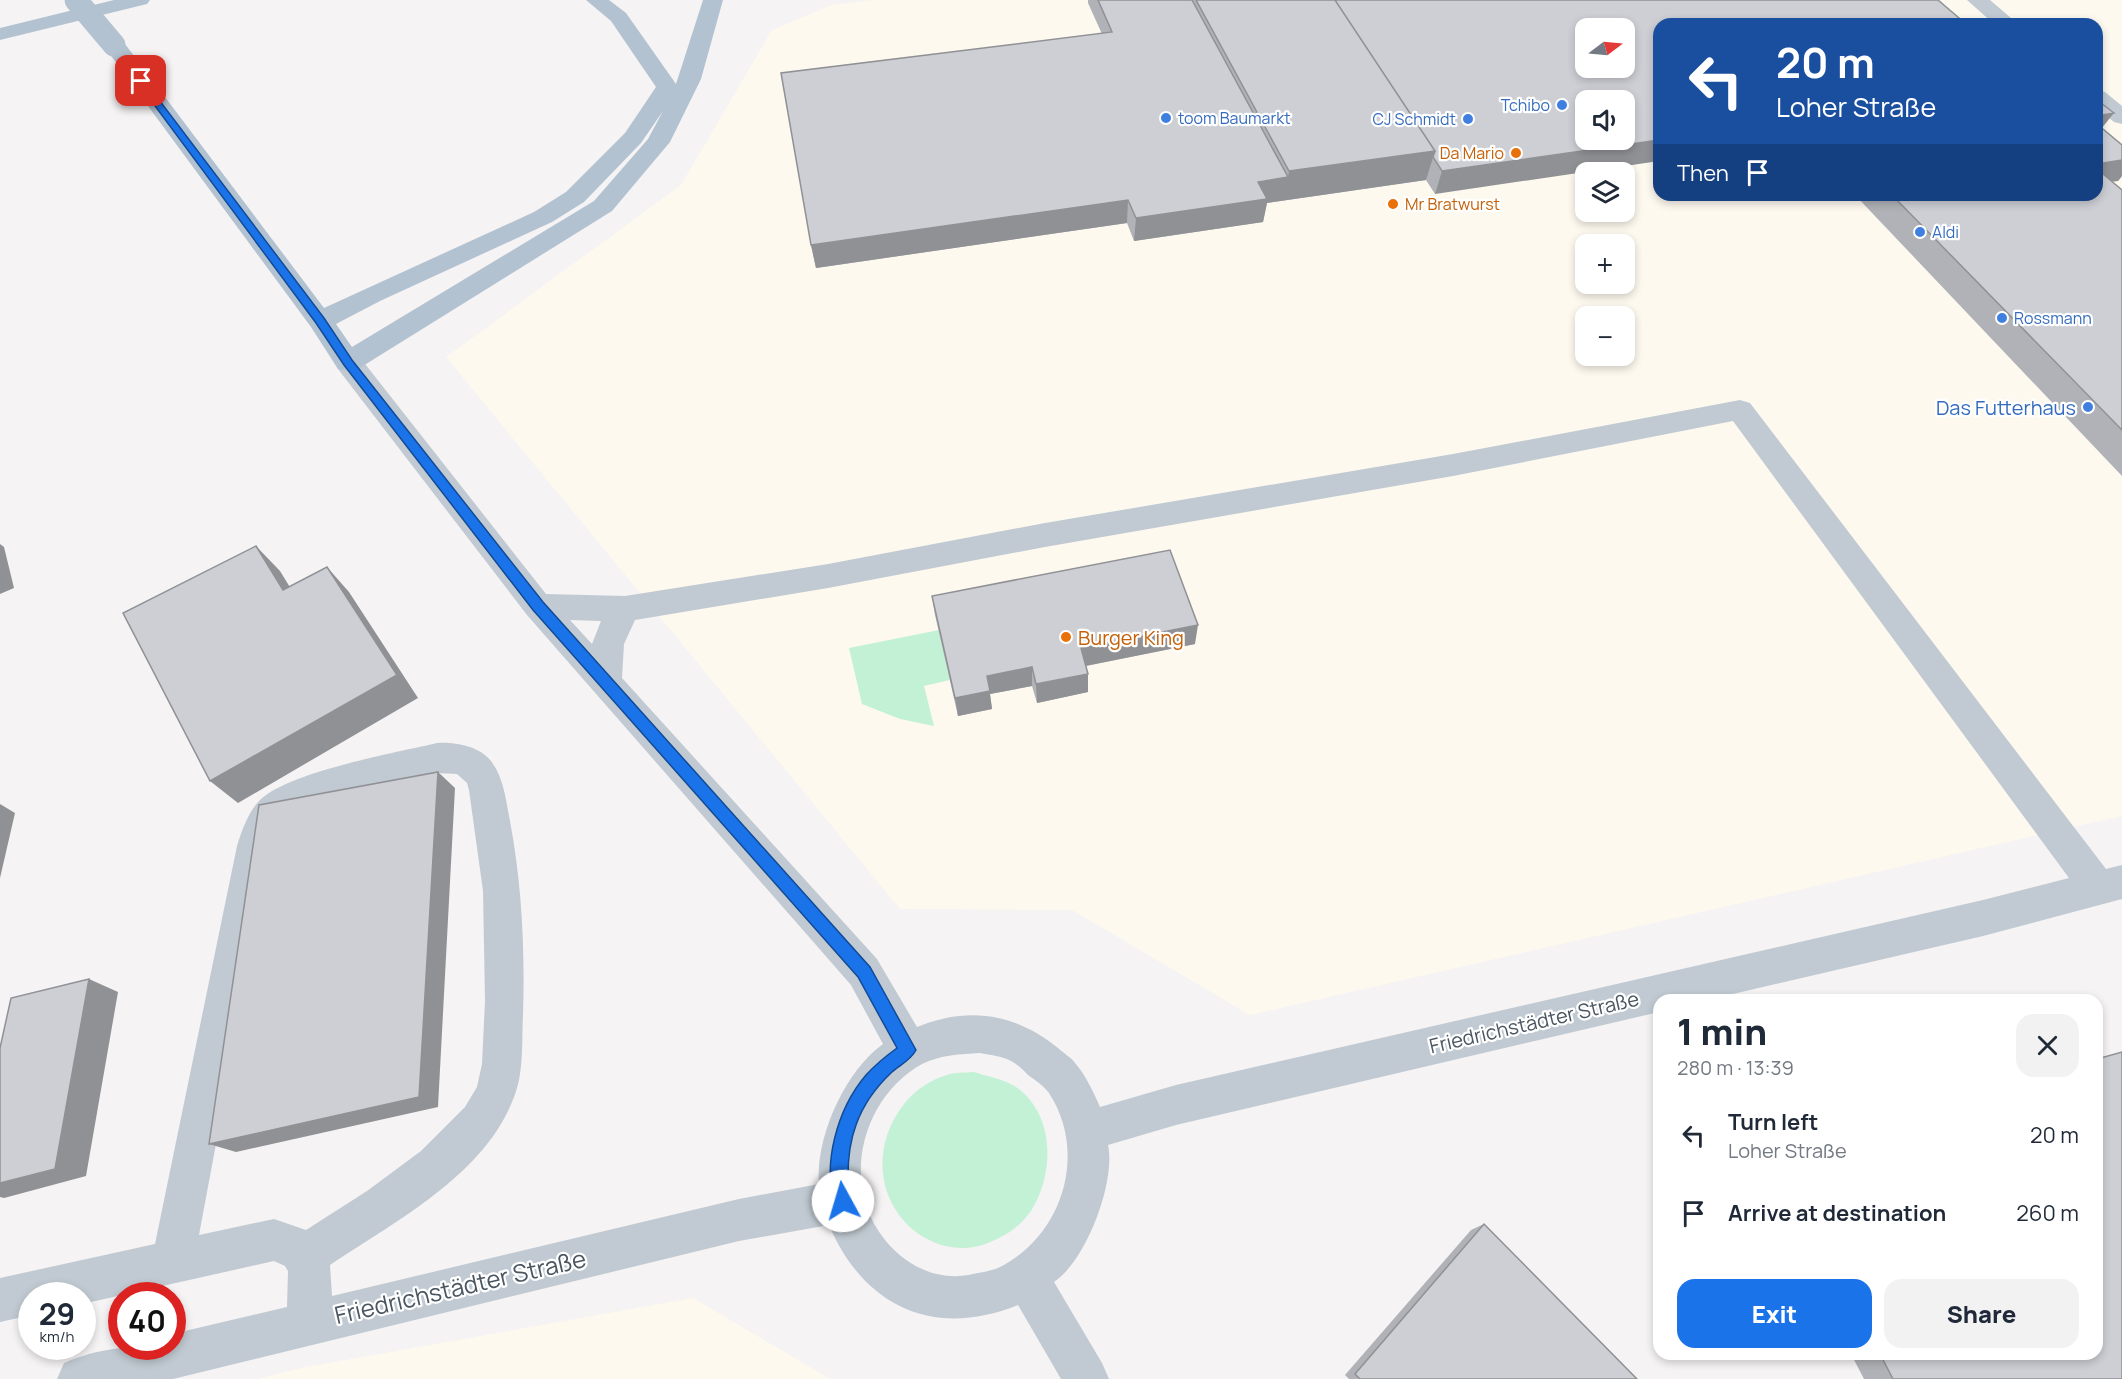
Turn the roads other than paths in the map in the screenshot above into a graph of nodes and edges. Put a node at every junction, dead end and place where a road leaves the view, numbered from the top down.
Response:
1 (76, 0) edge
2 (140, 0) edge
3 (596, 0) edge
4 (713, 0) edge
5 (1977, 0) edge
6 (2000, 18) edge
7 (0, 34) edge
8 (2103, 102) edge
9 (2122, 117) edge
10 (320, 321) junction
11 (348, 362) junction
12 (538, 606) junction
13 (625, 609) junction
14 (606, 683) junction
15 (2110, 885) edge
16 (1653, 994) edge
17 (1655, 994) edge
18 (908, 1050) junction
19 (1087, 1131) junction
20 (843, 1201) junction
21 (306, 1255) junction
22 (173, 1261) junction
23 (1028, 1278) junction
24 (0, 1300) edge
25 (307, 1323) junction
26 (80, 1379) edge
27 (1086, 1379) edge

1 - 10 main road, bridge
2 - 7 main road
3 - 10 main road
4 - 11 main road
5 - 6 street
8 - 9 street
10 - 11 main road
11 - 12 street
12 - 13 street
12 - 14 street
13 - 14 street
13 - 15 street
14 - 18 street
15 - 17 street, Friedrichstädter Straße
16 - 19 street, Friedrichstädter Straße
18 - 19 street
18 - 20 street
19 - 23 street
20 - 23 street
20 - 25 street, Friedrichstädter Straße
21 - 22 street
21 - 22 street
21 - 25 street
22 - 24 street
23 - 27 street
25 - 26 street, Friedrichstädter Straße

